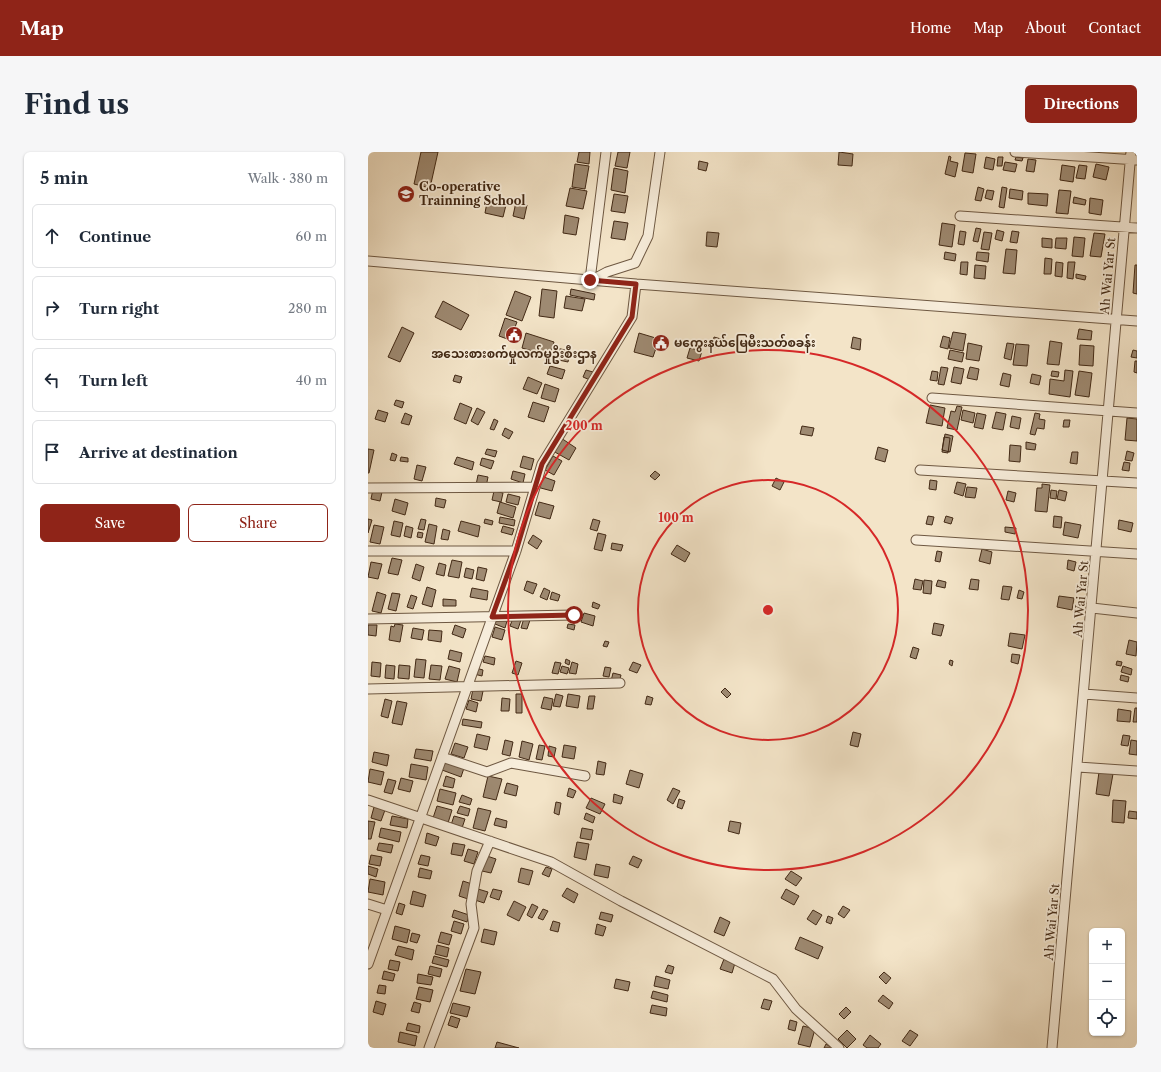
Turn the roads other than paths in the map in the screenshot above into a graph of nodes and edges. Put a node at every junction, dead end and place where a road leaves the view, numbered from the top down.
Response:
1 (606, 152) edge
2 (660, 152) edge
3 (1015, 152) edge
4 (1133, 157) edge
5 (960, 216) dead end
6 (1124, 226) junction
7 (1137, 228) edge
8 (368, 261) edge
9 (590, 280) junction
10 (636, 284) junction
11 (1117, 320) junction
12 (1137, 321) edge
13 (932, 398) dead end
14 (1109, 411) junction
15 (1137, 413) edge
16 (920, 470) dead end
17 (1103, 481) junction
18 (1137, 483) edge
19 (535, 487) junction
20 (368, 488) edge
21 (916, 540) dead end
22 (1097, 550) junction
23 (368, 551) edge
24 (516, 551) junction
25 (1137, 554) edge
26 (1092, 608) junction
27 (1137, 613) edge
28 (574, 615) dead end
29 (492, 617) junction
30 (368, 619) edge
31 (620, 683) dead end
32 (467, 688) junction
33 (368, 689) edge
34 (1084, 694) junction
35 (1137, 698) edge
36 (442, 757) junction
37 (1078, 767) junction
38 (1137, 771) edge
39 (585, 776) dead end
40 (368, 800) edge
41 (421, 817) junction
42 (490, 841) junction
43 (368, 904) edge
44 (388, 910) junction
45 (368, 964) edge
46 (429, 1048) edge
47 (839, 1048) edge
48 (1052, 1048) edge

1 - 9 street
2 - 9 street
3 - 4 street
4 - 6 street, Ah Wai Yar St
5 - 6 street
6 - 7 street
6 - 11 street, Ah Wai Yar St
8 - 9 street
9 - 10 street
10 - 11 street
10 - 19 street
11 - 12 street
11 - 14 street, Ah Wai Yar St
13 - 14 street
14 - 15 street
14 - 17 street, Ah Wai Yar St
16 - 17 street
17 - 18 street
17 - 22 street, Ah Wai Yar St
19 - 20 street
19 - 24 street
21 - 22 street
22 - 25 street
22 - 26 street, Ah Wai Yar St
23 - 24 street
24 - 29 street
26 - 27 street
26 - 34 street, Ah Wai Yar St
28 - 29 street
29 - 30 street
29 - 32 street
31 - 32 street
32 - 33 street
32 - 36 street
34 - 35 street
34 - 37 street, Ah Wai Yar St
36 - 39 street
36 - 41 street
37 - 38 street
37 - 48 street, Ah Wai Yar St
40 - 41 street
41 - 42 street
41 - 44 street
42 - 46 street
42 - 47 street
43 - 44 street
44 - 45 street

